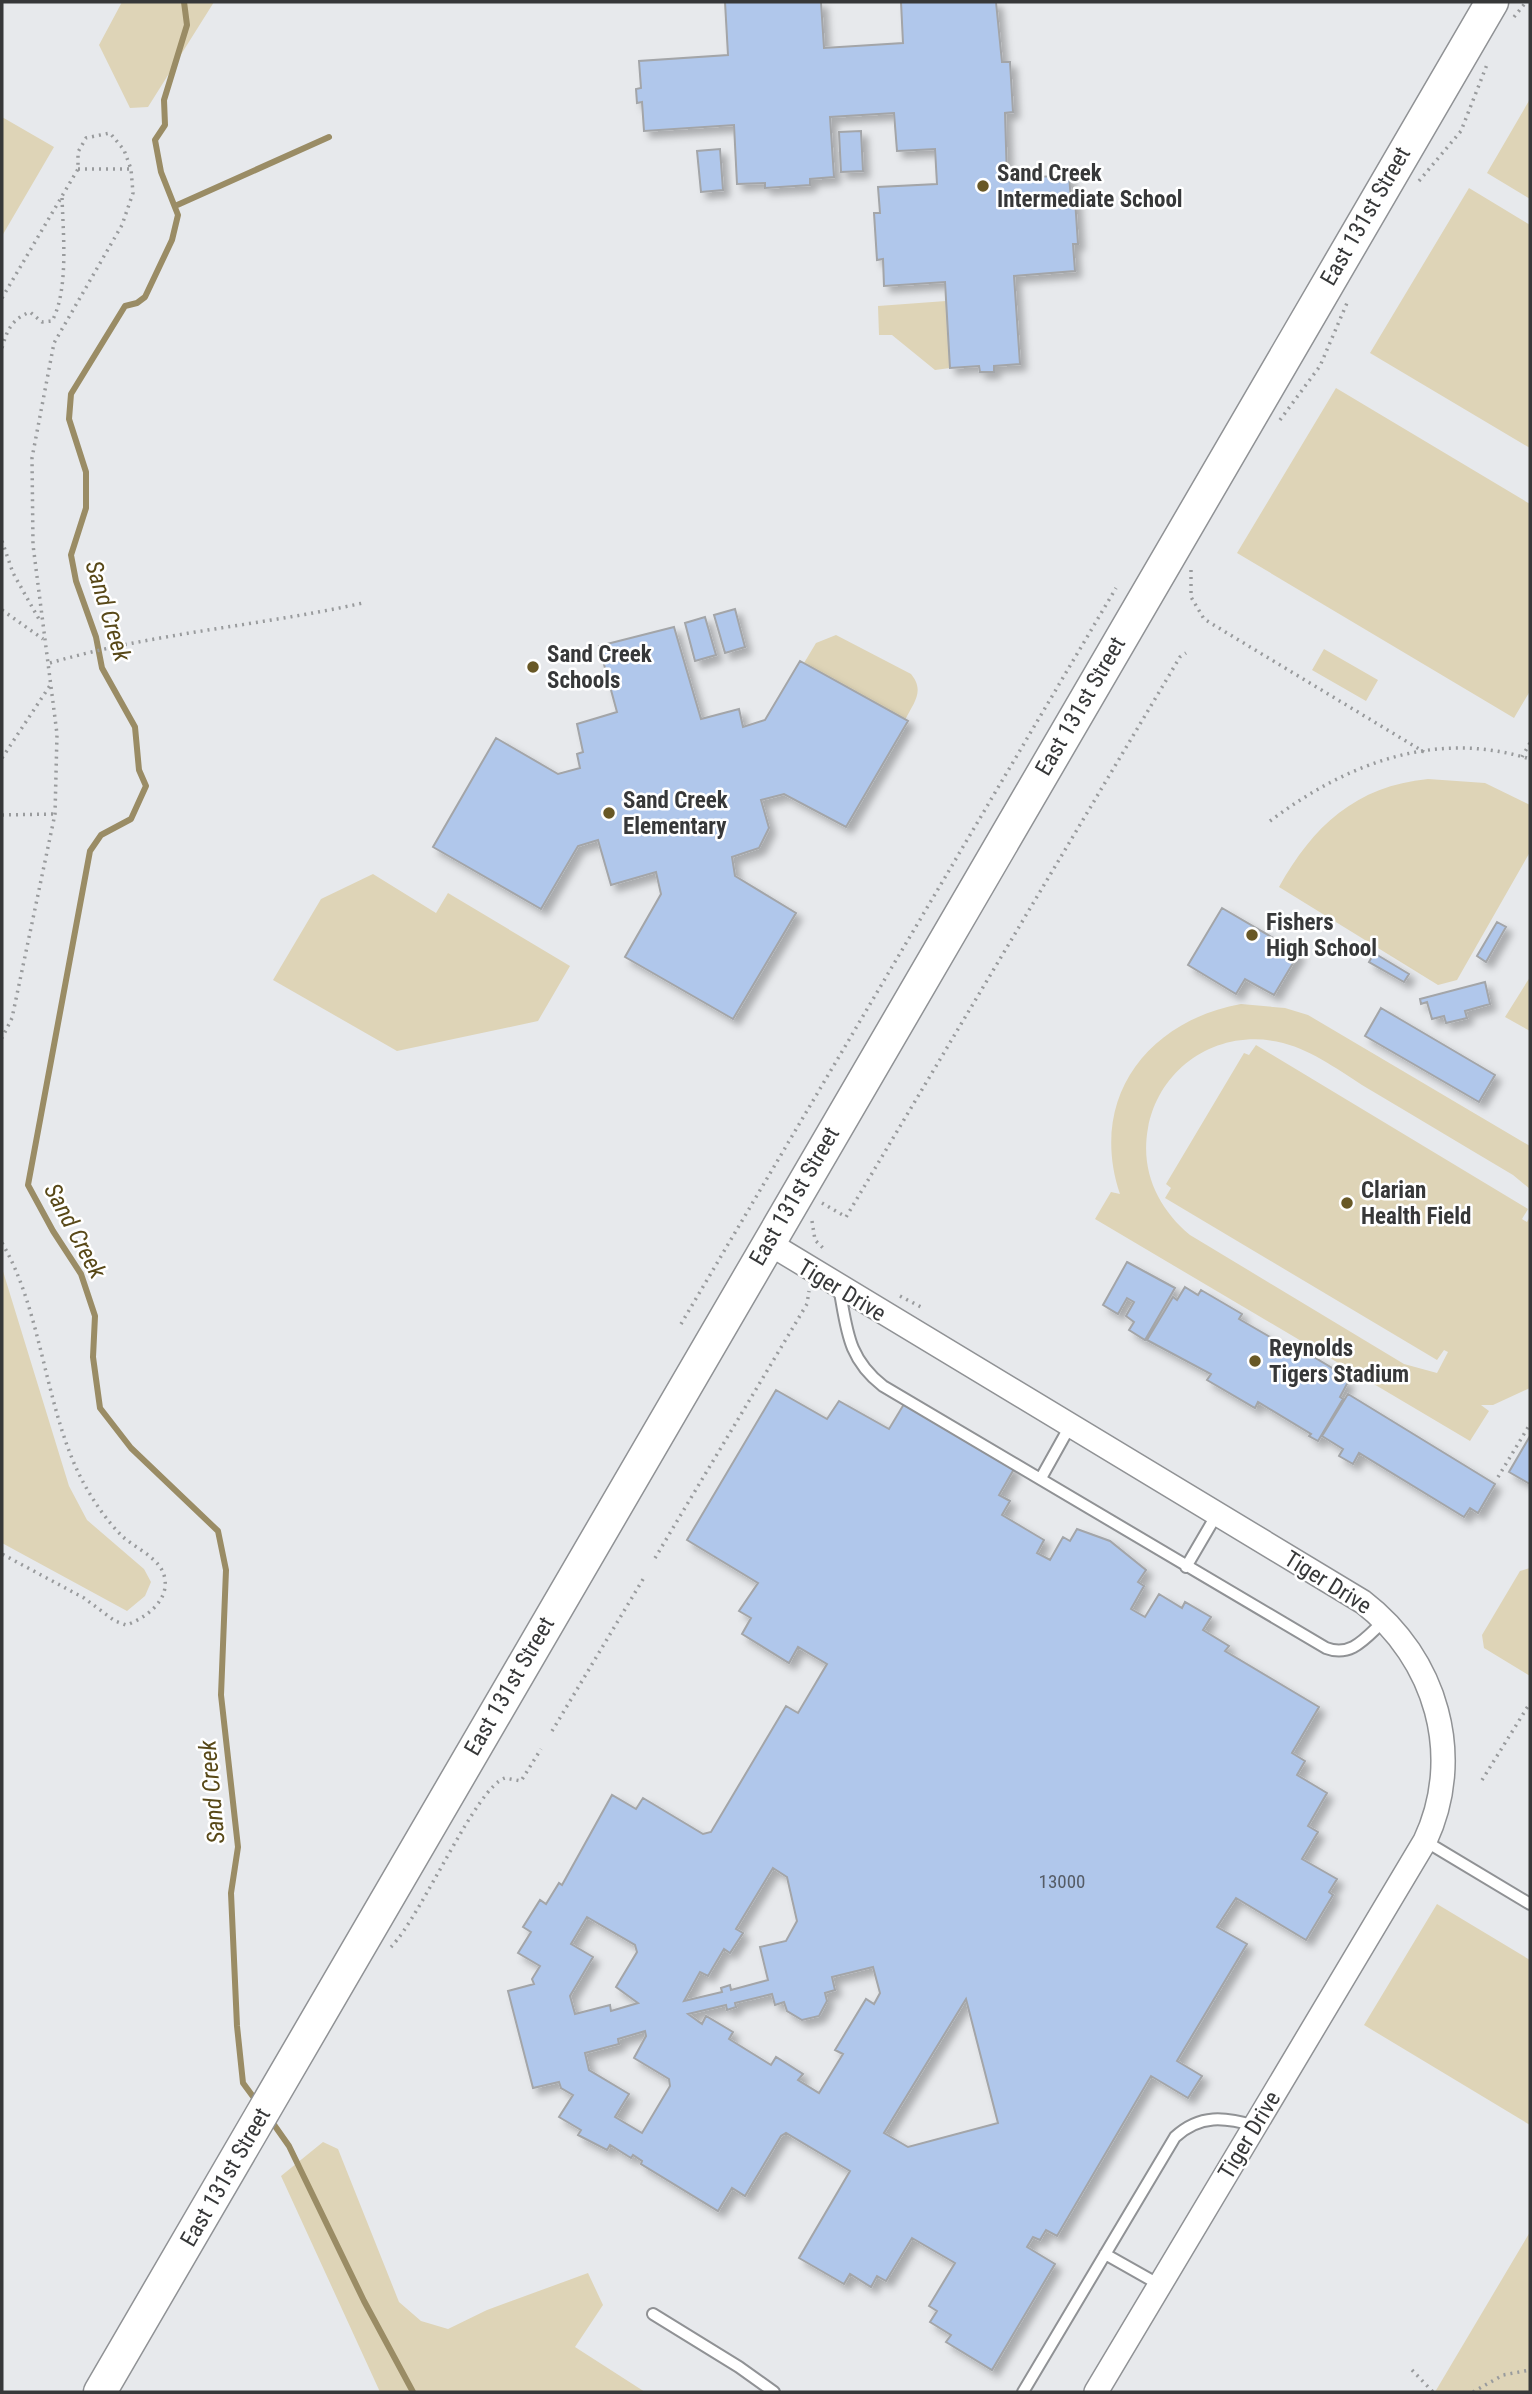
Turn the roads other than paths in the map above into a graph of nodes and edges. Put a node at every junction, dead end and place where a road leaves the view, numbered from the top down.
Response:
1 (1500, 13) edge
2 (767, 1242) junction
3 (839, 1287) junction
4 (1070, 1426) junction
5 (1041, 1478) junction
6 (1217, 1514) junction
7 (1186, 1567) junction
8 (1385, 1620) junction
9 (1425, 1841) junction
10 (1530, 1904) edge
11 (1255, 2126) junction
12 (1105, 2254) junction
13 (1160, 2286) junction
14 (653, 2314) dead end
15 (100, 2392) edge
16 (775, 2392) edge
17 (1023, 2392) edge
18 (1096, 2392) edge

1 - 2 street, East 131st Street
2 - 3 street, Tiger Drive
2 - 15 street, East 131st Street
3 - 4 street, Tiger Drive
3 - 5 lane
4 - 5 lane
4 - 6 street, Tiger Drive
5 - 7 lane
6 - 7 lane
6 - 8 street, Tiger Drive
7 - 8 lane
8 - 9 street, Tiger Drive
9 - 10 lane
9 - 11 street, Tiger Drive
11 - 12 lane
11 - 13 street, Tiger Drive
12 - 13 lane
12 - 17 lane
13 - 18 street, Tiger Drive
14 - 16 lane

